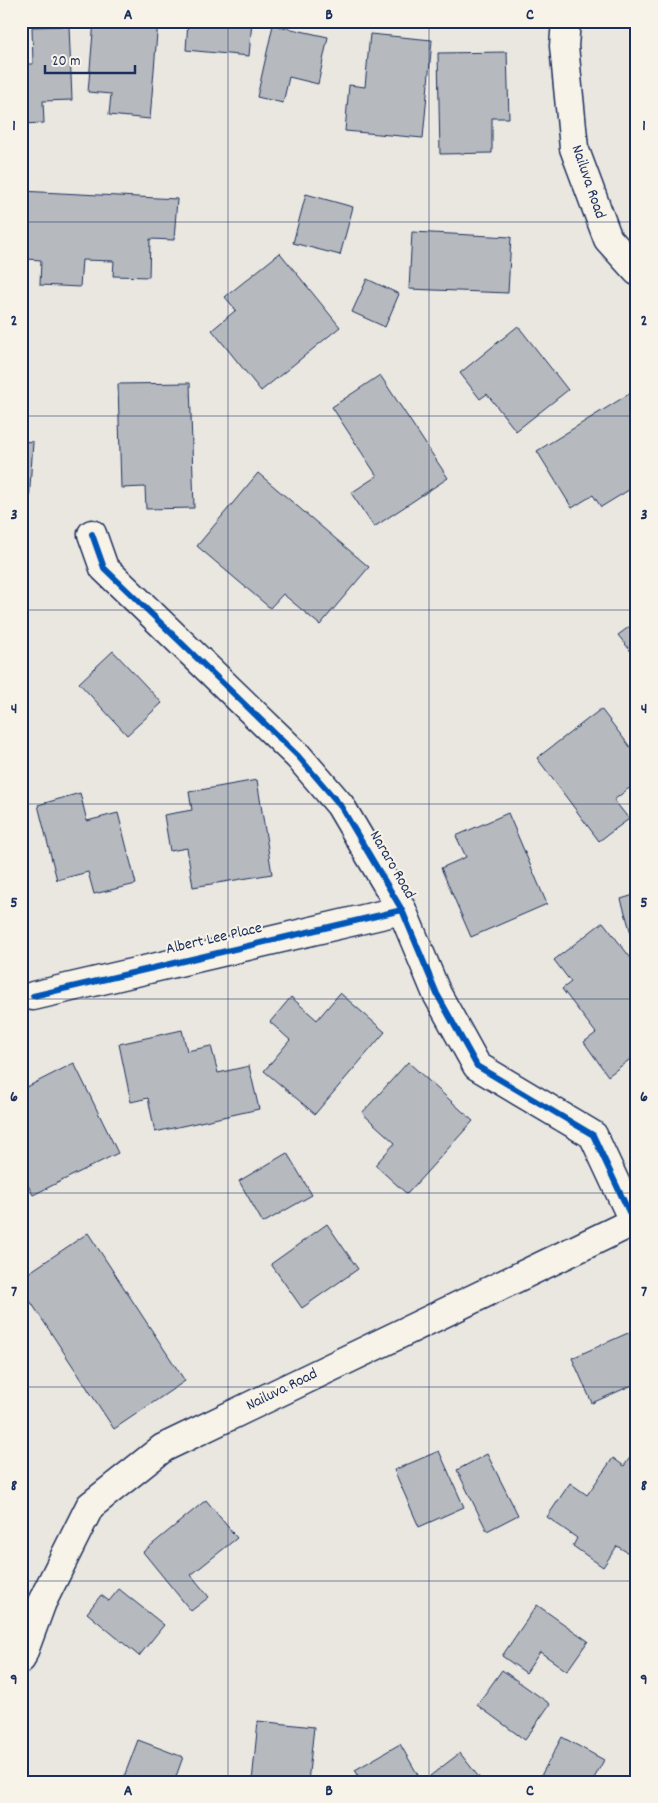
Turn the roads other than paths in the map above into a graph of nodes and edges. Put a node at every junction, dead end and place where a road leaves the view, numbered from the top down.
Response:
1 (566, 21) edge
2 (637, 271) edge
3 (92, 534) dead end
4 (402, 910) junction
5 (33, 996) dead end
6 (635, 1224) edge
7 (21, 1659) edge

1 - 2 street, Nailuva Road
3 - 4 street, Nararo Road
4 - 5 street, Albert Lee Place
4 - 6 street, Nararo Road
6 - 7 street, Nailuva Road

